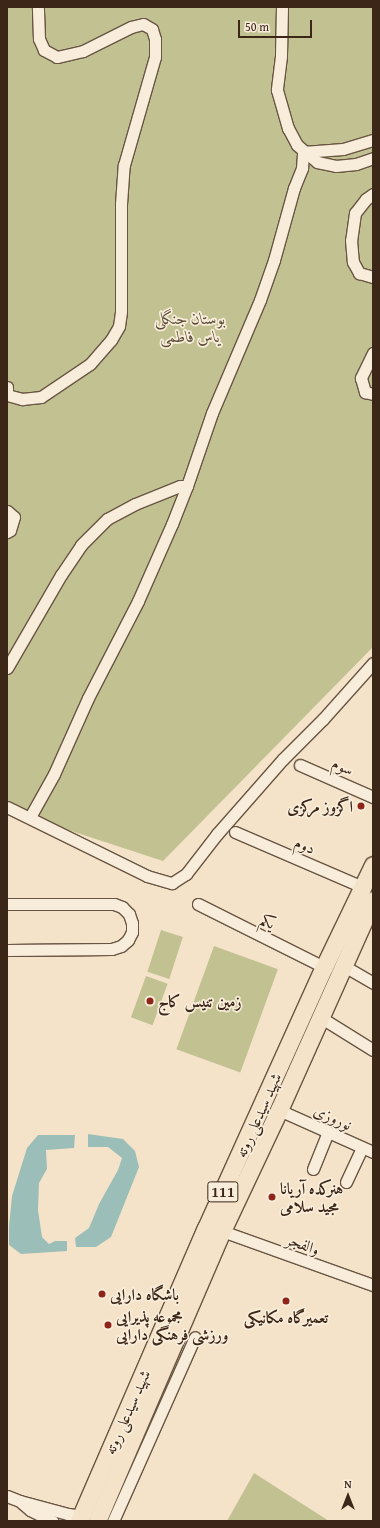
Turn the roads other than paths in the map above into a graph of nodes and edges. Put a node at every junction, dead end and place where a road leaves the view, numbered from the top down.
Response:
1 (38, 7) edge
2 (282, 7) edge
3 (373, 140) edge
4 (303, 152) junction
5 (373, 158) edge
6 (373, 194) edge
7 (373, 277) edge
8 (373, 354) edge
9 (7, 387) edge
10 (373, 394) edge
11 (187, 486) junction
12 (7, 511) edge
13 (7, 532) edge
14 (373, 663) edge
15 (7, 668) edge
16 (300, 765) dead end
17 (373, 797) edge
18 (7, 806) edge
19 (30, 817) junction
20 (235, 832) dead end
21 (373, 865) edge
22 (368, 894) edge
23 (7, 904) edge
24 (198, 904) dead end
25 (7, 950) edge
26 (344, 966) junction
27 (324, 967) junction
28 (373, 983) edge
29 (320, 1017) junction
30 (373, 1050) edge
31 (279, 1110) junction
32 (328, 1132) junction
33 (362, 1147) junction
34 (373, 1152) edge
35 (313, 1169) dead end
36 (346, 1182) dead end
37 (222, 1231) junction
38 (373, 1285) edge
39 (195, 1337) dead end
40 (7, 1496) edge
41 (20, 1501) junction
42 (86, 1519) edge
43 (53, 1521) edge
44 (113, 1521) edge

1 - 9 street
2 - 4 street
3 - 4 street
4 - 5 street
4 - 11 street
6 - 7 street
8 - 10 street
11 - 15 street
11 - 19 street
12 - 13 street
14 - 19 street
16 - 17 street, سوم
18 - 19 street
20 - 22 street, دوم
21 - 22 main road, شهید سیدعلی روته / 111
22 - 26 main road, شهید سیدعلی روته / 111
22 - 27 main road, شهید سیدعلی روته / 111
23 - 25 street
24 - 27 street, یکم
26 - 28 street
26 - 29 main road, شهید سیدعلی روته / 111
27 - 42 main road, شهید سیدعلی روته / 111
29 - 30 street
29 - 31 main road, شهید سیدعلی روته / 111
31 - 32 street, نوروزی
31 - 37 main road, شهید سیدعلی روته / 111
32 - 33 street, نوروزی
32 - 35 street
33 - 34 street, نوروزی
33 - 36 street
37 - 38 street, والفجر
37 - 42 main road, شهید سیدعلی روته / 111
39 - 44 street
40 - 41 street
41 - 42 street
41 - 43 street

